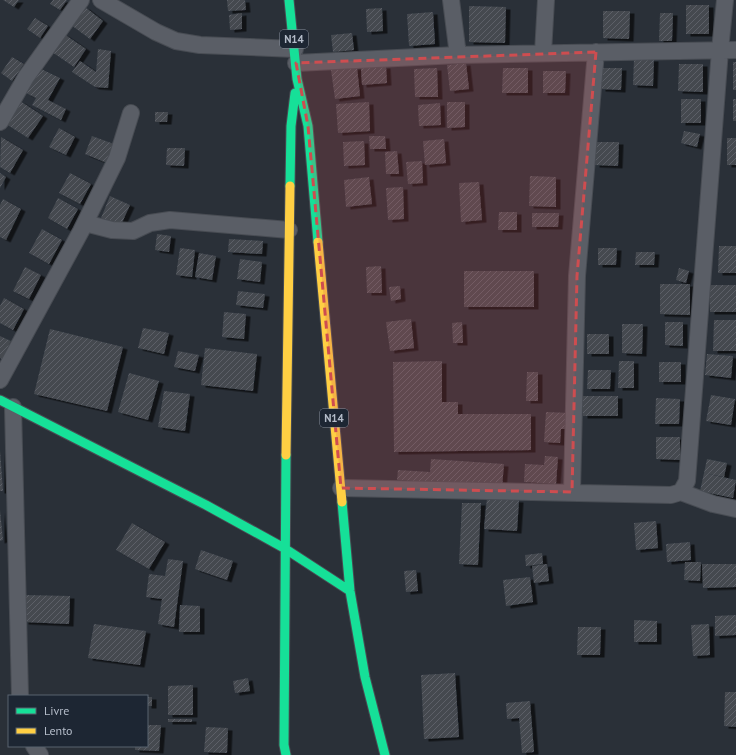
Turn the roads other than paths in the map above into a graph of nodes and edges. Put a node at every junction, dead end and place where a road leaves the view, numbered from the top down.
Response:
1 (81, 0) edge
2 (101, 0) edge
3 (290, 0) edge
4 (451, 0) edge
5 (546, 0) edge
6 (725, 0) edge
7 (720, 50) junction
8 (736, 50) edge
9 (596, 52) junction
10 (542, 53) junction
11 (458, 55) junction
12 (295, 56) junction
13 (297, 79) junction
14 (131, 114) dead end
15 (0, 122) edge
16 (85, 223) junction
17 (289, 230) junction
18 (0, 380) edge
19 (7, 404) edge
20 (341, 488) junction
21 (572, 492) junction
22 (681, 492) junction
23 (736, 509) edge
24 (284, 548) junction
25 (350, 591) junction
26 (20, 695) edge
27 (384, 754) edge
28 (286, 755) edge

1 - 15 street
2 - 12 street
3 - 12 main road, N14
4 - 11 street
5 - 10 street
6 - 7 street
7 - 8 street
7 - 9 street
7 - 22 street
9 - 10 street
9 - 21 street
10 - 11 street
11 - 12 street
12 - 13 main road, N14
13 - 17 main road, N14
13 - 20 main road, N14
14 - 16 street
16 - 17 street
16 - 18 street
17 - 24 main road, N14
19 - 24 main road
19 - 26 street
20 - 21 street
20 - 25 main road, N14
21 - 22 street
22 - 23 street
24 - 25 main road
24 - 28 main road, N14
25 - 27 main road, N14

